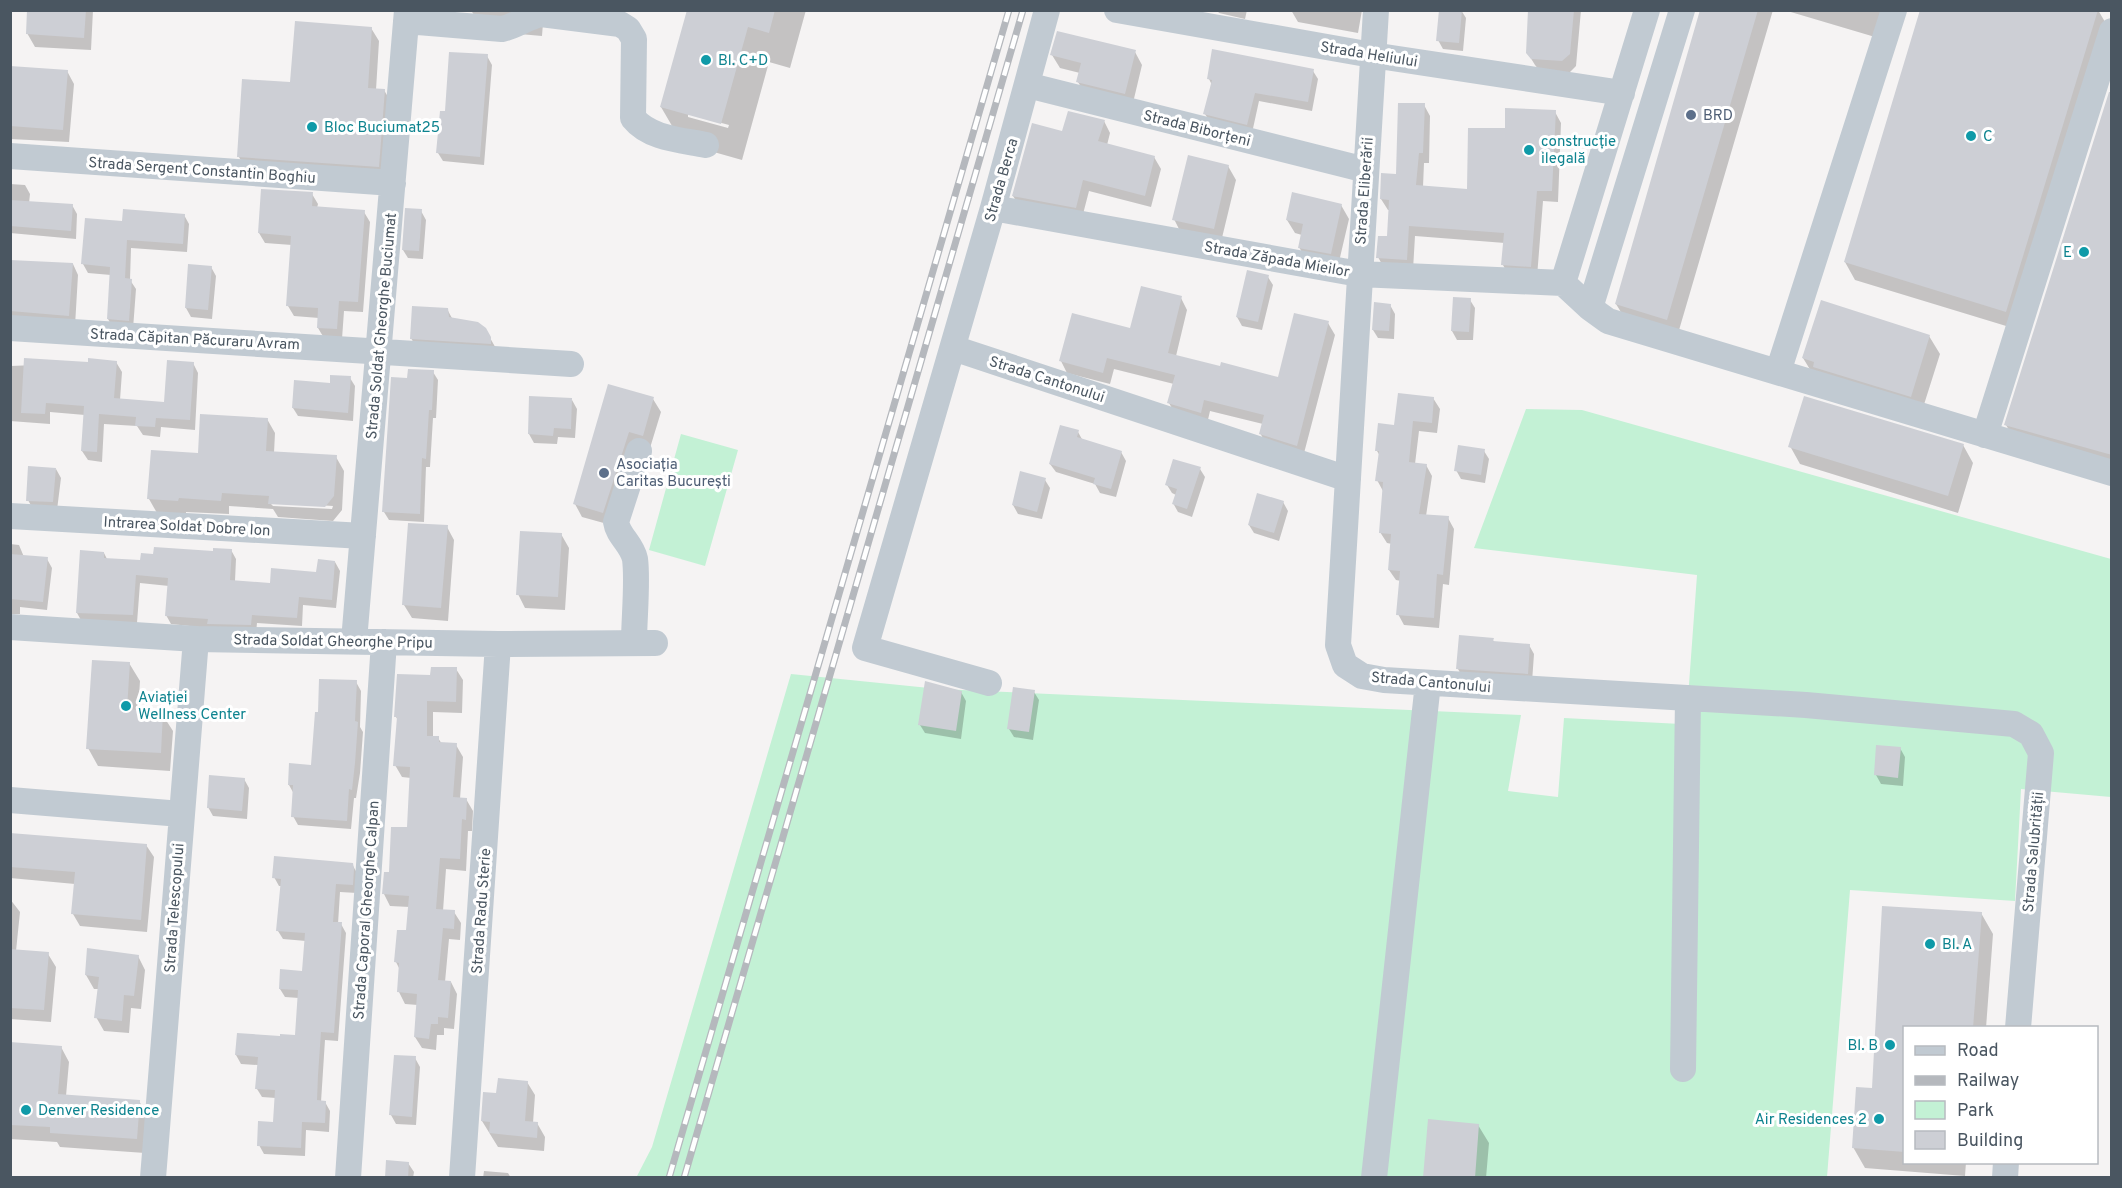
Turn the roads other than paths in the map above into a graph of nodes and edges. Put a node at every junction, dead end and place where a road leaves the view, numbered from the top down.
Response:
1 (1047, 10) edge
2 (1117, 10) edge
3 (1376, 10) edge
4 (1647, 10) edge
5 (1682, 10) edge
6 (1894, 10) edge
7 (406, 16) edge
8 (2112, 31) edge
9 (1372, 55) junction
10 (1027, 85) junction
11 (1622, 93) junction
12 (706, 145) dead end
13 (10, 156) edge
14 (1366, 170) junction
15 (393, 183) junction
16 (993, 208) junction
17 (1359, 274) junction
18 (1563, 283) junction
19 (1590, 308) junction
20 (10, 328) edge
21 (953, 348) junction
22 (379, 350) junction
23 (571, 364) dead end
24 (1778, 372) junction
25 (1985, 435) junction
26 (639, 451) dead end
27 (2112, 473) edge
28 (1348, 479) junction
29 (10, 516) edge
30 (363, 536) junction
31 (10, 627) edge
32 (196, 639) junction
33 (354, 641) junction
34 (384, 642) junction
35 (498, 644) junction
36 (988, 683) dead end
37 (1428, 683) junction
38 (1688, 698) junction
39 (1978, 720) joint
40 (10, 800) edge
41 (181, 814) junction
42 (2018, 1026) edge
43 (1683, 1069) dead end
44 (153, 1178) edge
45 (348, 1178) edge
46 (462, 1178) edge
47 (1374, 1178) edge

1 - 10 street, Strada Berca
2 - 9 street, Strada Heliului
3 - 9 street, Strada Eliberării
4 - 11 street
5 - 19 street
6 - 24 street
7 - 12 street
7 - 15 street, Strada Soldat Gheorghe Buciumat
8 - 25 street
9 - 11 street, Strada Heliului
9 - 14 street, Strada Eliberării
10 - 14 street, Strada Biborțeni
10 - 16 street, Strada Berca
11 - 18 street
13 - 15 street, Strada Sergent Constantin Boghiu
14 - 17 street, Strada Eliberării
15 - 22 street, Strada Soldat Gheorghe Buciumat
16 - 17 street, Strada Zăpada Mieilor
16 - 21 street, Strada Berca
17 - 18 street, Strada Zăpada Mieilor
17 - 28 street, Strada Eliberării
18 - 19 street
19 - 24 street
20 - 22 street, Strada Căpitan Păcuraru Avram
21 - 28 street, Strada Cantonului
21 - 36 street, Strada Berca
22 - 23 street, Strada Căpitan Păcuraru Avram
22 - 30 street, Strada Soldat Gheorghe Buciumat
24 - 25 street
25 - 27 street
26 - 35 street, Strada Soldat Gheorghe Pripu
28 - 37 street, Strada Cantonului
29 - 30 street, Intrarea Soldat Dobre Ion
30 - 33 street, Strada Soldat Gheorghe Buciumat
31 - 32 street, Strada Soldat Gheorghe Pripu
32 - 33 street, Strada Soldat Gheorghe Pripu
32 - 41 street, Strada Telescopului
33 - 34 street, Strada Soldat Gheorghe Pripu
34 - 35 street, Strada Soldat Gheorghe Pripu
34 - 45 street, Strada Caporal Gheorghe Calpan
35 - 46 street, Strada Radu Sterie
37 - 38 street, Strada Cantonului
37 - 47 street
38 - 39 street, Strada Cantonului
38 - 43 street
39 - 42 street, Strada Salubrității
40 - 41 street
41 - 44 street, Strada Telescopului

